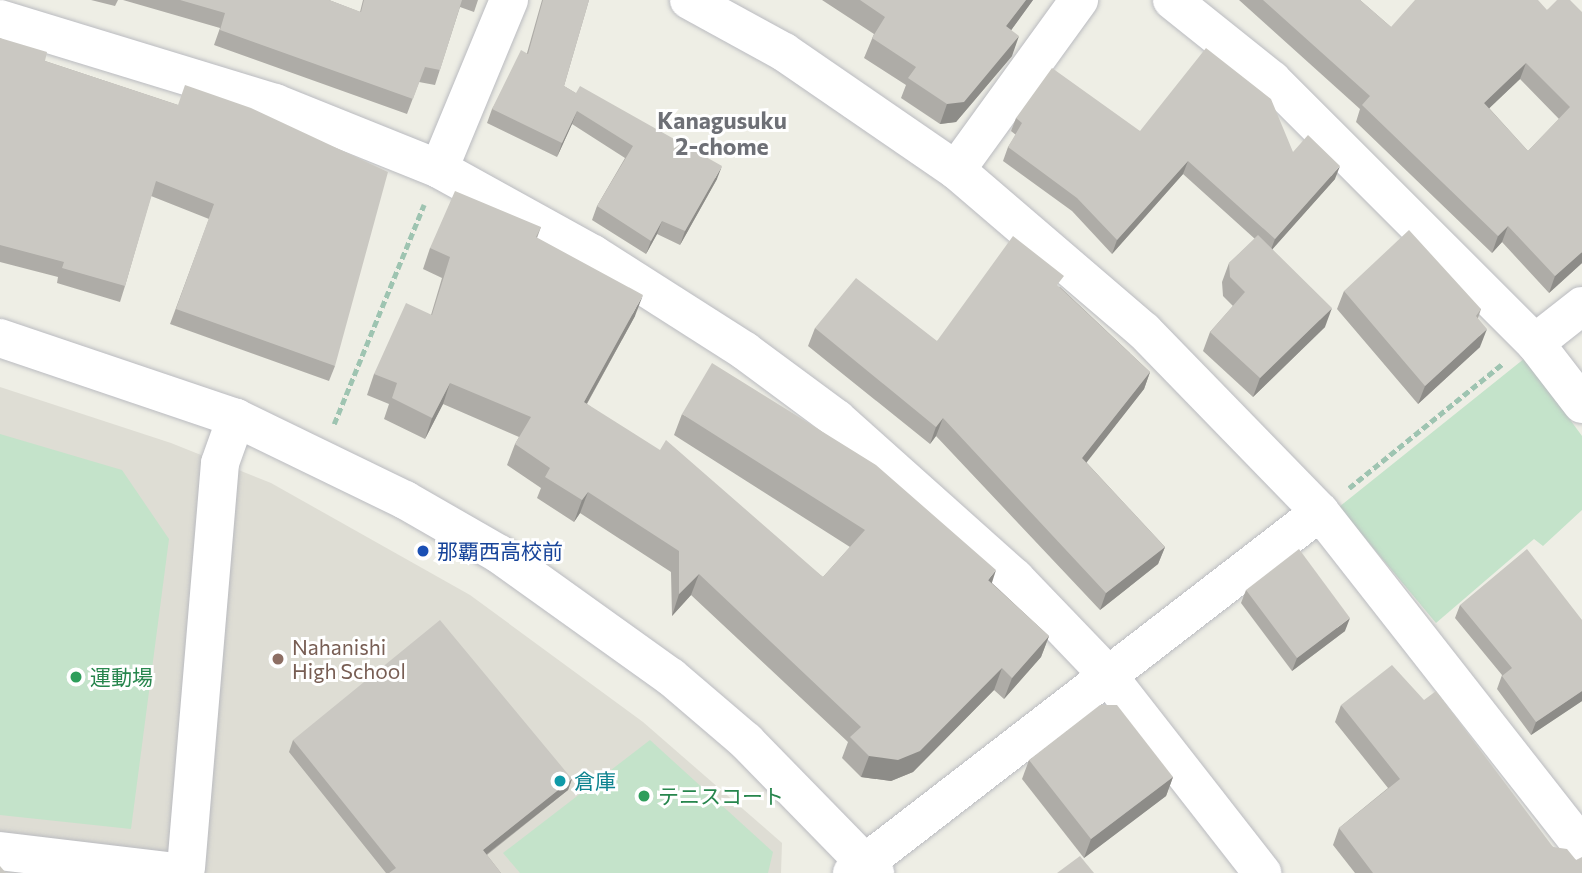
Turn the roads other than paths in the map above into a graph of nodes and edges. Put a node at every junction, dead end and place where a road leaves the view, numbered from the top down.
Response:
1 (509, 0) edge
2 (689, 0) edge
3 (1079, 0) edge
4 (1172, 0) edge
5 (0, 19) edge
6 (439, 169) junction
7 (956, 170) junction
8 (1582, 306) edge
9 (0, 338) edge
10 (1535, 342) junction
11 (1582, 404) edge
12 (236, 418) junction
13 (1320, 512) junction
14 (1106, 673) junction
15 (1582, 846) edge
16 (0, 851) edge
17 (128, 868) edge
18 (864, 869) edge
19 (185, 871) edge
20 (1262, 873) edge

1 - 6 street
2 - 7 street
3 - 7 street
4 - 10 street
5 - 6 street
6 - 14 street
7 - 13 street
8 - 10 street
9 - 12 street
10 - 11 street
12 - 18 street
12 - 19 street
13 - 14 street
13 - 15 street
14 - 18 street
14 - 20 street
16 - 17 street
17 - 19 street

